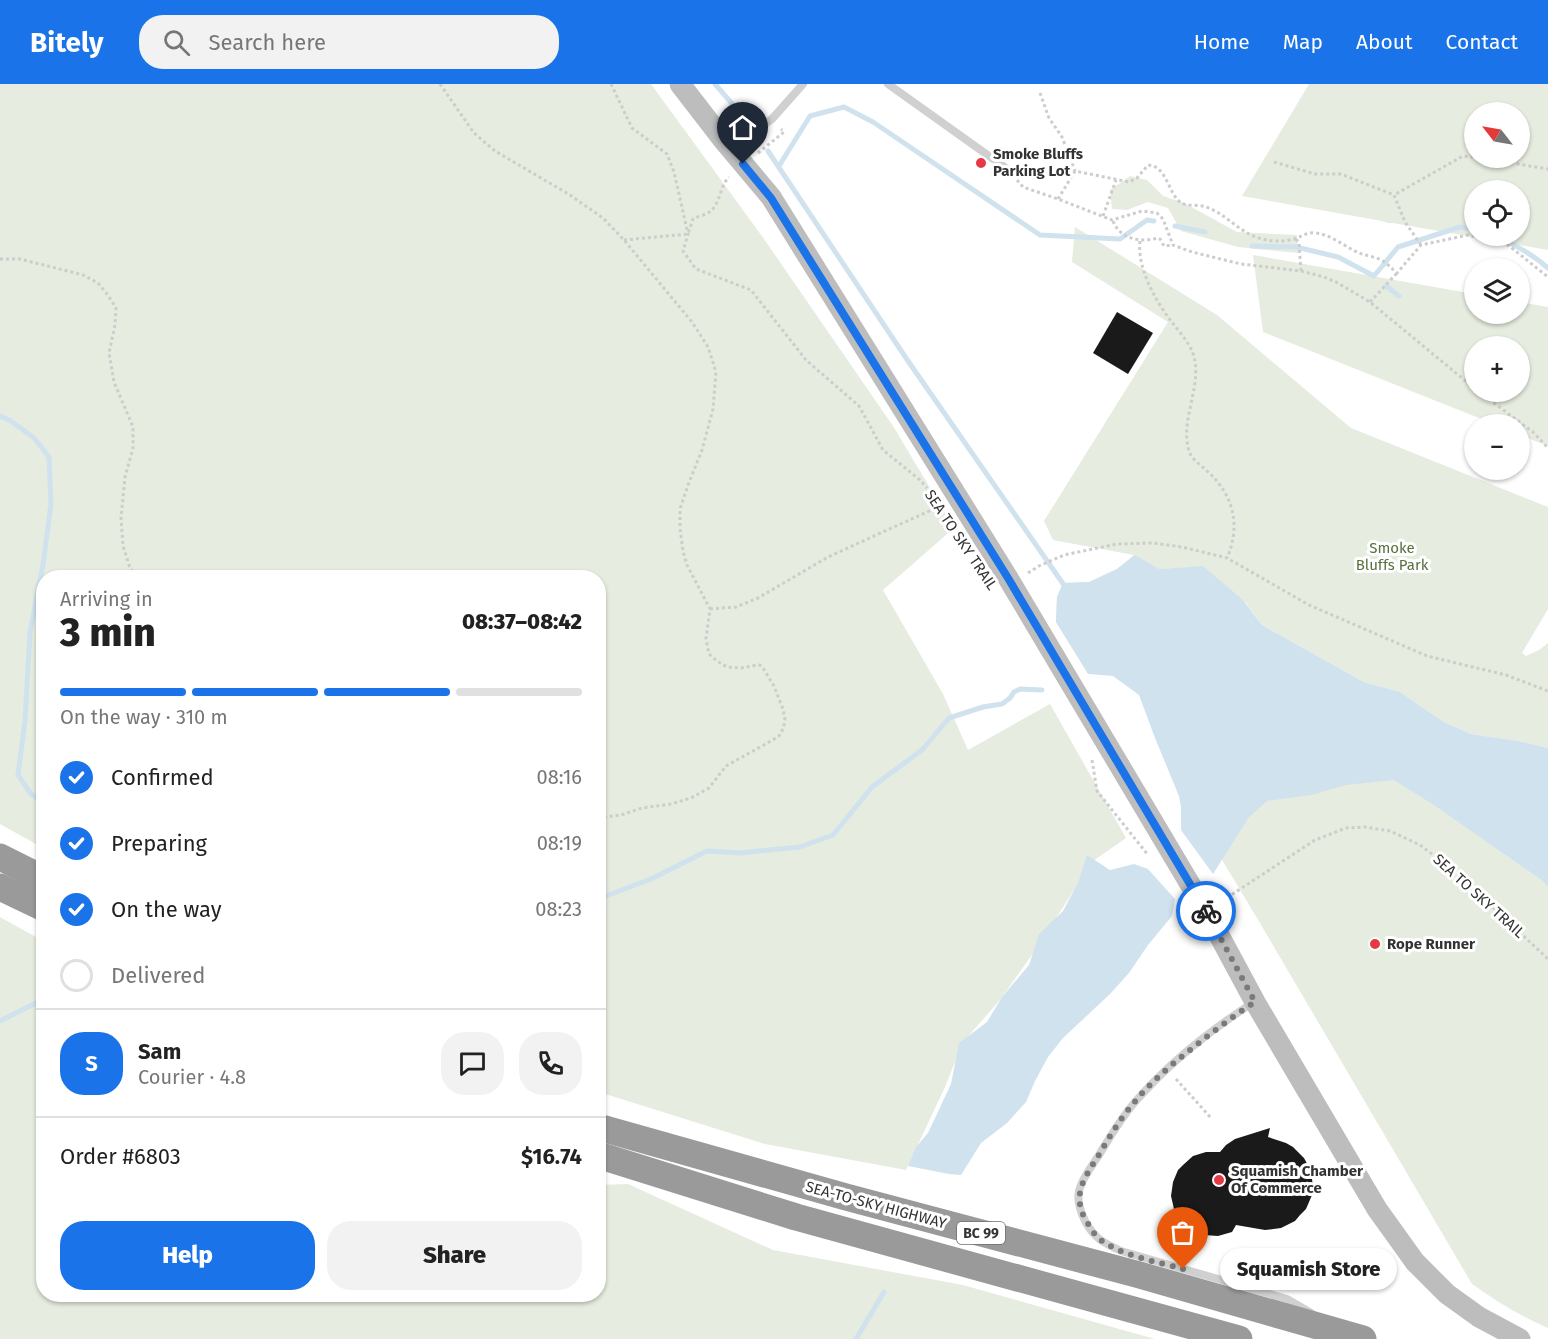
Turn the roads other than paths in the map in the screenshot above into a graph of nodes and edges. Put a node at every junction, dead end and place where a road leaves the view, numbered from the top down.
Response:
1 (680, 84) edge
2 (803, 84) edge
3 (888, 84) edge
4 (731, 149) junction
5 (1010, 171) road end
6 (0, 856) edge
7 (36, 875) edge
8 (0, 887) edge
9 (36, 904) edge
10 (1255, 1002) junction
11 (606, 1129) edge
12 (606, 1157) edge
13 (1358, 1338) edge
14 (1239, 1339) edge
15 (1520, 1339) edge

1 - 4 street
2 - 4 lane
3 - 5 lane
4 - 10 street
6 - 7 highway
8 - 9 highway
10 - 13 lane
10 - 15 street
11 - 13 highway, SEA-TO-SKY HIGHWAY / BC 99
12 - 14 highway, BC 99

